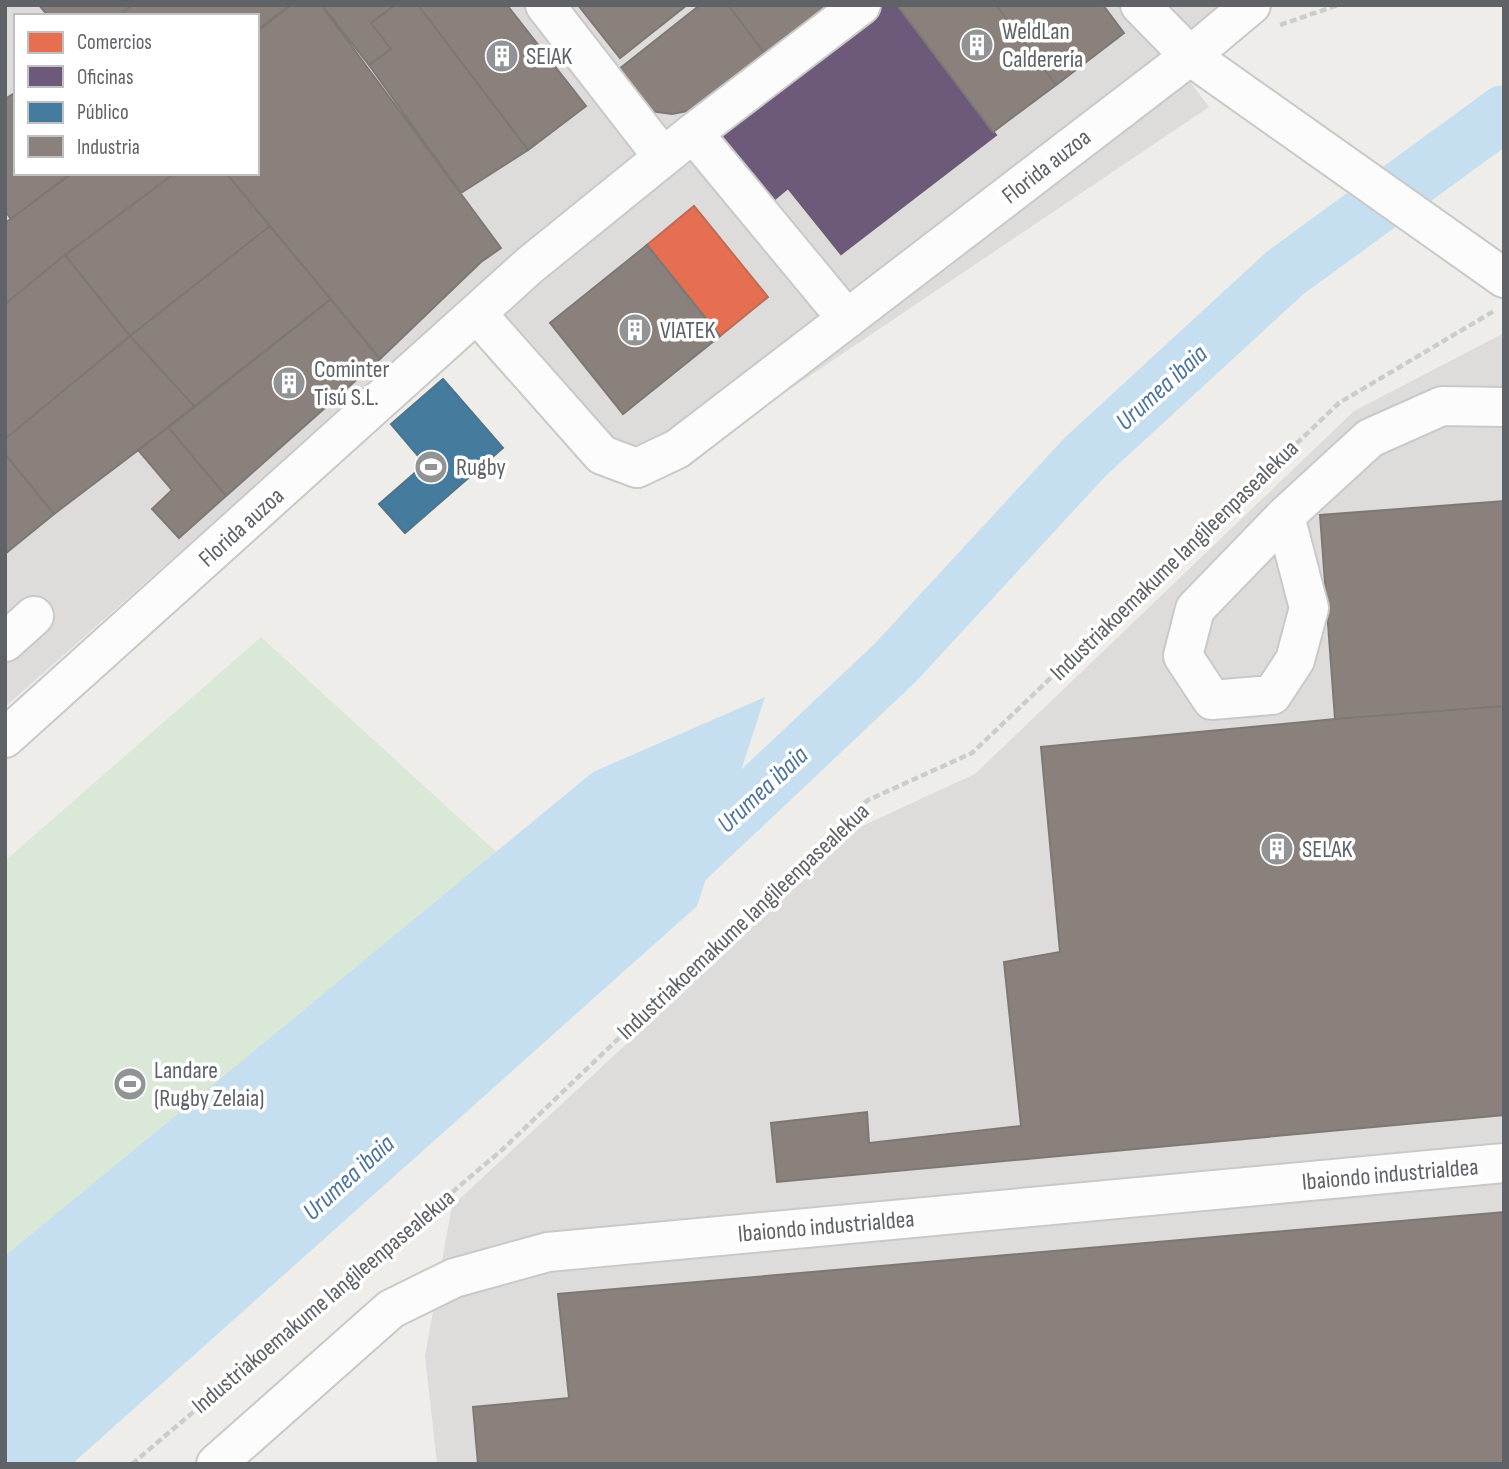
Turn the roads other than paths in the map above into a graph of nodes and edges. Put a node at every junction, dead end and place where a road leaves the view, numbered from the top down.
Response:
1 (545, 5) edge
2 (861, 5) edge
3 (1140, 5) edge
4 (1251, 5) edge
5 (1190, 56) junction
6 (693, 133) junction
7 (663, 158) junction
8 (1495, 282) edge
9 (477, 314) junction
10 (847, 319) junction
11 (1504, 407) edge
12 (1285, 516) dead end
13 (34, 616) dead end
14 (5, 642) edge
15 (5, 738) edge
16 (1504, 1163) edge
17 (216, 1464) edge

1 - 7 street
2 - 6 street, Florida auzoa
3 - 5 street
4 - 5 street, Florida auzoa
5 - 8 street
5 - 10 street, Florida auzoa
6 - 7 street, Florida auzoa
6 - 10 street
7 - 9 street, Florida auzoa
9 - 10 street, Florida auzoa
9 - 15 street, Florida auzoa
11 - 12 street
13 - 14 street
16 - 17 street, Ibaiondo industrialdea

